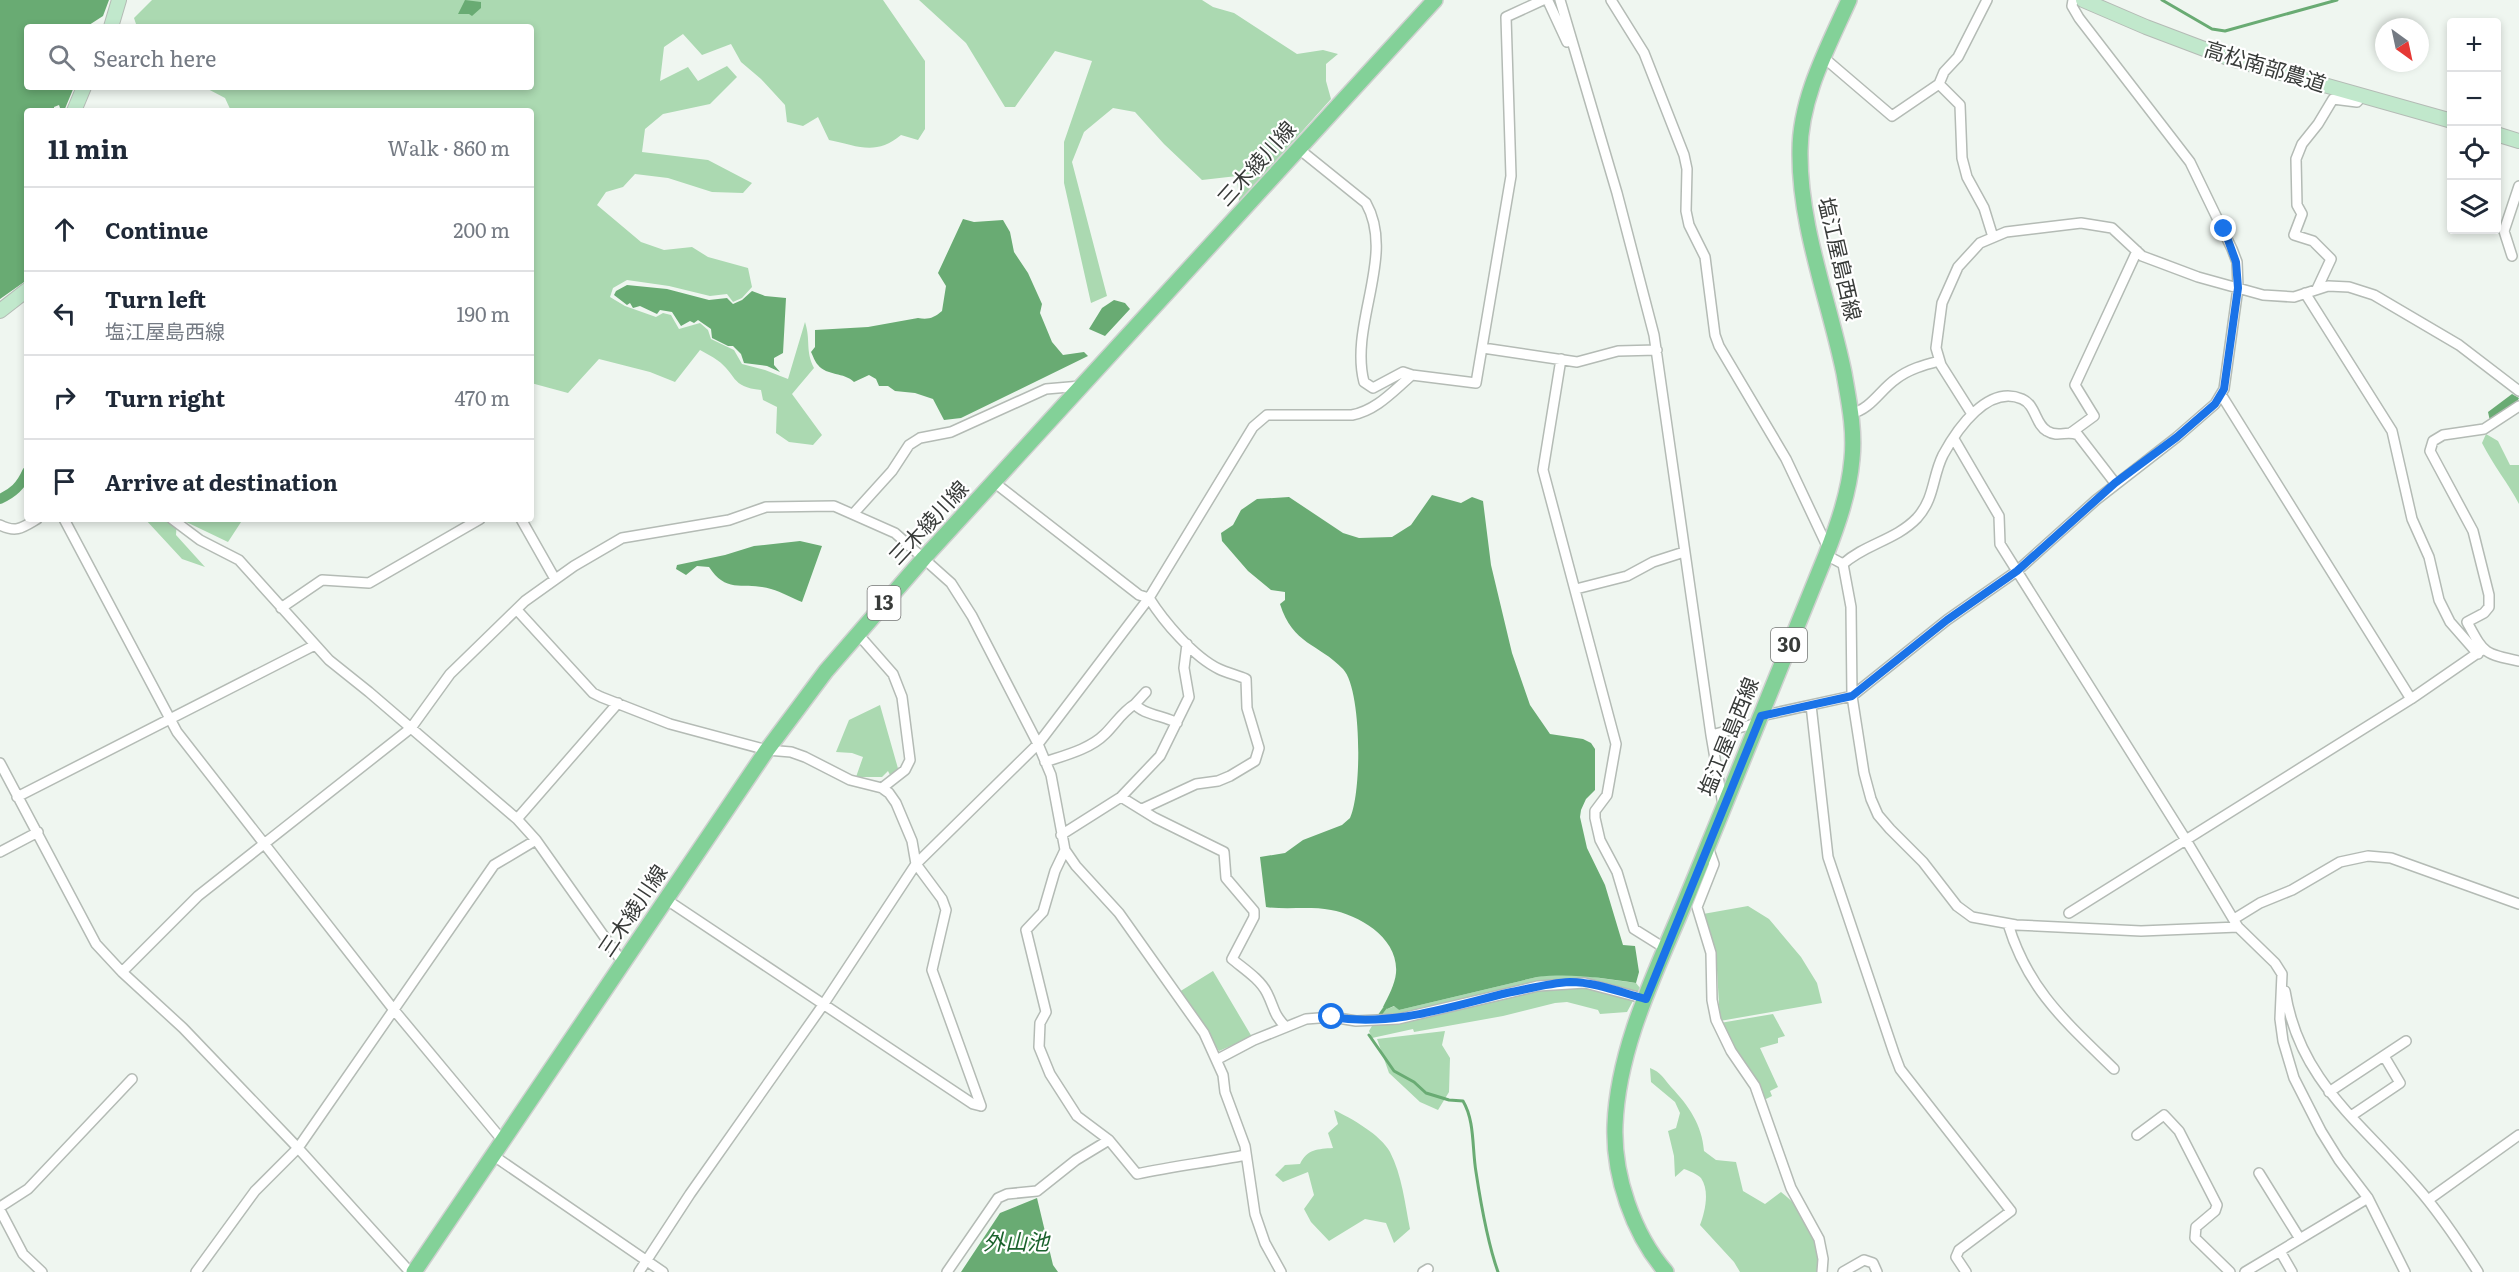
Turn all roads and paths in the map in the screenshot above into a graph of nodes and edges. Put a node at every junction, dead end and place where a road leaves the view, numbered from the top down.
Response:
1 (119, 0) edge
2 (1435, 0) edge
3 (1544, 0) edge
4 (1560, 0) edge
5 (1611, 0) edge
6 (1849, 0) edge
7 (1987, 0) edge
8 (2073, 0) edge
9 (2083, 0) edge
10 (112, 24) edge
11 (1572, 41) junction
12 (1823, 57) junction
13 (1940, 84) junction
14 (83, 90) edge
15 (2362, 96) junction
16 (75, 108) edge
17 (2447, 121) edge
18 (2501, 136) edge
19 (2519, 141) edge
20 (1299, 149) junction
21 (2519, 186) edge
22 (1993, 237) junction
23 (2137, 251) junction
24 (2512, 256) dead end
25 (2238, 288) junction
26 (2317, 289) junction
27 (24, 292) edge
28 (2305, 293) junction
29 (0, 311) edge
30 (1483, 348) junction
31 (1657, 350) junction
32 (1561, 359) junction
33 (1939, 361) junction
34 (1412, 375) junction
35 (1083, 386) junction
36 (2519, 391) edge
37 (2222, 396) junction
38 (2519, 406) edge
39 (1851, 413) junction
40 (1972, 414) junction
41 (2072, 432) junction
42 (1954, 439) junction
43 (995, 483) junction
44 (2115, 483) junction
45 (854, 513) junction
46 (32, 522) edge
47 (66, 522) edge
48 (176, 522) edge
49 (475, 522) edge
50 (522, 522) edge
51 (0, 525) edge
52 (1684, 552) junction
53 (1827, 552) junction
54 (924, 558) junction
55 (1843, 564) junction
56 (2017, 571) junction
57 (555, 579) junction
58 (1576, 589) junction
59 (1149, 598) junction
60 (281, 608) junction
61 (517, 610) junction
62 (857, 633) junction
63 (1187, 644) junction
64 (315, 645) junction
65 (2480, 652) junction
66 (2519, 661) edge
67 (1146, 692) dead end
68 (1852, 696) junction
69 (2411, 699) junction
70 (618, 703) junction
71 (1136, 704) junction
72 (1810, 705) junction
73 (1759, 719) junction
74 (168, 720) junction
75 (1177, 723) junction
76 (411, 728) junction
77 (1711, 735) junction
78 (1038, 744) junction
79 (767, 750) junction
80 (1045, 762) junction
81 (0, 763) edge
82 (882, 788) junction
83 (17, 796) junction
84 (1121, 797) junction
85 (1723, 807) junction
86 (1142, 808) junction
87 (517, 819) junction
88 (38, 832) junction
89 (1061, 835) junction
90 (536, 840) junction
91 (2186, 840) junction
92 (264, 845) junction
93 (1708, 846) junction
94 (1065, 850) junction
95 (0, 852) edge
96 (916, 864) junction
97 (667, 900) junction
98 (2519, 904) edge
99 (2069, 913) dead end
100 (2236, 923) junction
101 (2008, 924) junction
102 (1666, 949) junction
103 (625, 960) junction
104 (122, 972) junction
105 (2282, 974) junction
106 (1646, 999) junction
107 (823, 1005) junction
108 (394, 1010) junction
109 (1286, 1027) junction
110 (2406, 1041) dead end
111 (2384, 1056) junction
112 (1218, 1059) junction
113 (2114, 1069) dead end
114 (132, 1079) dead end
115 (2329, 1092) junction
116 (2351, 1116) junction
117 (2137, 1135) dead end
118 (2519, 1135) edge
119 (1109, 1140) junction
120 (503, 1141) junction
121 (298, 1148) junction
122 (1246, 1155) junction
123 (494, 1156) junction
124 (2259, 1173) dead end
125 (2368, 1198) junction
126 (2428, 1200) junction
127 (0, 1210) edge
128 (2300, 1239) junction
129 (2280, 1251) junction
130 (646, 1261) junction
131 (42, 1272) edge
132 (196, 1272) edge
133 (412, 1272) edge
134 (639, 1272) edge
135 (663, 1272) edge
136 (947, 1272) edge
137 (1281, 1272) edge
138 (1666, 1272) edge
139 (1822, 1272) edge
140 (1843, 1272) edge
141 (1877, 1272) edge
142 (1966, 1272) edge
143 (2230, 1272) edge
144 (2245, 1272) edge
145 (2292, 1272) edge
146 (2405, 1272) edge
147 (2478, 1272) edge

1 - 10 street
2 - 20 main road, 三木綾川線 / 13
3 - 11 street
3 - 30 street
4 - 11 street
5 - 53 street
6 - 12 main road, 塩江屋島西線 / 30
7 - 13 street
8 - 25 street
9 - 15 street, 高松南部農道
11 - 31 street
12 - 13 street
12 - 39 main road, 塩江屋島西線 / 30
13 - 22 street
14 - 16 street
15 - 17 street, 高松南部農道
15 - 26 street
18 - 19 street
20 - 34 street
20 - 35 main road, 三木綾川線 / 13
21 - 24 street
22 - 23 street
22 - 33 street
23 - 25 street
23 - 41 street
25 - 28 street
25 - 37 street
26 - 28 street
26 - 36 street
27 - 29 street
28 - 65 street
30 - 32 street
30 - 34 street
31 - 32 street
31 - 52 street
32 - 58 street
33 - 39 street
33 - 40 street
34 - 59 street
35 - 43 main road, 三木綾川線 / 13
35 - 45 street
37 - 44 street
37 - 69 street
38 - 65 street
39 - 53 main road, 塩江屋島西線 / 30
40 - 41 street
40 - 42 street
41 - 44 street
42 - 55 street
42 - 56 street
43 - 54 main road, 三木綾川線 / 13
43 - 59 street
44 - 56 street
45 - 54 street
45 - 57 street
46 - 51 street
47 - 74 street
48 - 60 street
49 - 60 street
50 - 57 street
52 - 58 street
52 - 77 street
53 - 55 street
53 - 73 main road, 塩江屋島西線 / 30
54 - 62 main road, 三木綾川線 / 13
54 - 78 street
55 - 68 street
56 - 68 street
56 - 91 street
57 - 61 street
58 - 102 street
59 - 63 street
59 - 78 street
60 - 64 street
61 - 70 street
61 - 76 street
62 - 79 main road, 三木綾川線 / 13
62 - 82 street
63 - 75 street
63 - 86 street
64 - 74 street
64 - 76 street
65 - 66 street
65 - 69 street
67 - 71 street
68 - 72 street
68 - 101 street
69 - 91 street
70 - 79 street
70 - 87 street
71 - 75 street
71 - 80 street
72 - 73 street
72 - 142 street
73 - 77 street
73 - 85 main road, 塩江屋島西線 / 30
74 - 83 street
74 - 92 street
75 - 84 street
76 - 87 street
76 - 92 street
77 - 85 street
78 - 80 street
78 - 96 street
79 - 82 street
79 - 97 main road, 三木綾川線 / 13
80 - 89 street
81 - 83 street
82 - 96 street
83 - 88 street
84 - 86 street
84 - 89 street
85 - 93 main road, 塩江屋島西線 / 30
86 - 109 street
87 - 90 street
88 - 95 street
88 - 104 street
89 - 94 street
90 - 103 street
90 - 108 street
91 - 99 street
91 - 100 street
92 - 104 street
92 - 108 street
93 - 102 main road, 塩江屋島西線 / 30
93 - 139 street
94 - 112 street
94 - 119 street
96 - 107 street
96 - 107 street
97 - 103 main road, 三木綾川線 / 13
97 - 107 street
98 - 100 street
100 - 101 street
100 - 105 street
101 - 113 street
102 - 106 main road, 塩江屋島西線 / 30
103 - 120 main road, 三木綾川線 / 13
104 - 121 street
105 - 115 street
105 - 125 street
106 - 109 street
106 - 138 main road, 塩江屋島西線 / 30
107 - 130 street
108 - 120 street
108 - 121 street
109 - 112 street
110 - 111 street
111 - 115 street
111 - 116 street
112 - 122 street
114 - 127 street
115 - 116 street
116 - 126 street
117 - 143 street
118 - 126 street
119 - 122 street
119 - 136 street
120 - 123 main road, 三木綾川線 / 13
121 - 132 street
121 - 133 street
122 - 137 street
123 - 130 street
123 - 133 main road, 三木綾川線 / 13
124 - 128 street
125 - 128 street
125 - 146 street
126 - 147 street
127 - 131 street
128 - 129 street
129 - 144 street
129 - 145 street
130 - 134 street
130 - 135 street
140 - 141 street

